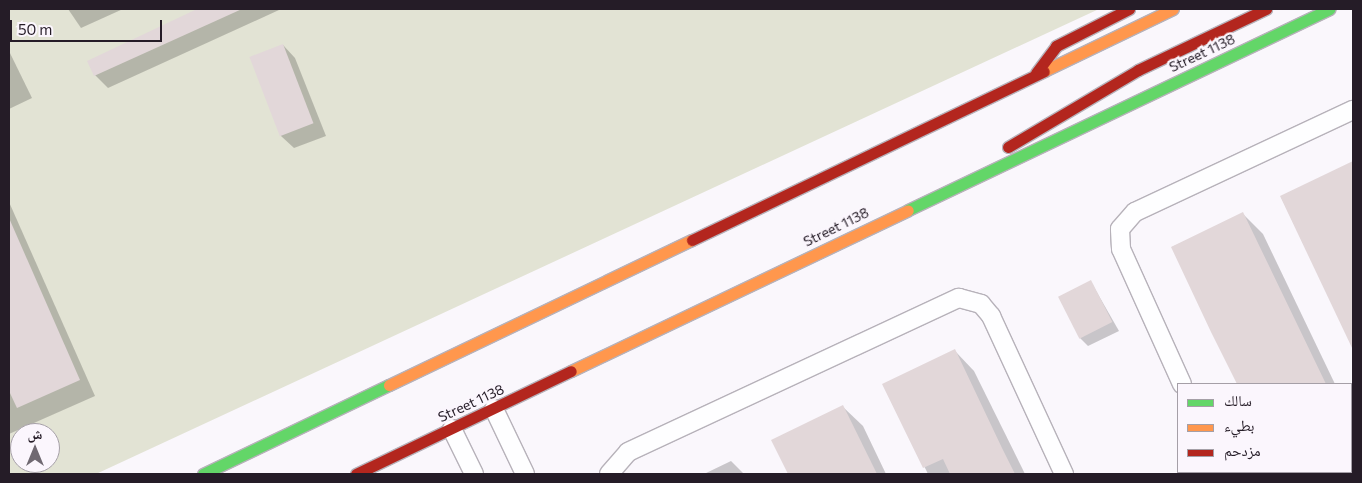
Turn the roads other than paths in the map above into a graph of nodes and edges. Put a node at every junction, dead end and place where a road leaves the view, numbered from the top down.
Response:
1 (1130, 9) edge
2 (1173, 9) edge
3 (1266, 9) edge
4 (1330, 9) edge
5 (1033, 76) junction
6 (1353, 110) edge
7 (947, 190) junction
8 (1182, 383) edge
9 (494, 409) junction
10 (452, 429) junction
11 (203, 474) edge
12 (356, 474) edge
13 (474, 474) edge
14 (525, 474) edge
15 (609, 474) edge
16 (1064, 474) edge

1 - 5 street
2 - 5 street
3 - 7 street
4 - 7 street, Street 1138
5 - 11 street
6 - 8 street
7 - 9 street, Street 1138
9 - 10 street, Street 1138
9 - 14 street
10 - 12 street, Street 1138
10 - 13 street
15 - 16 street

